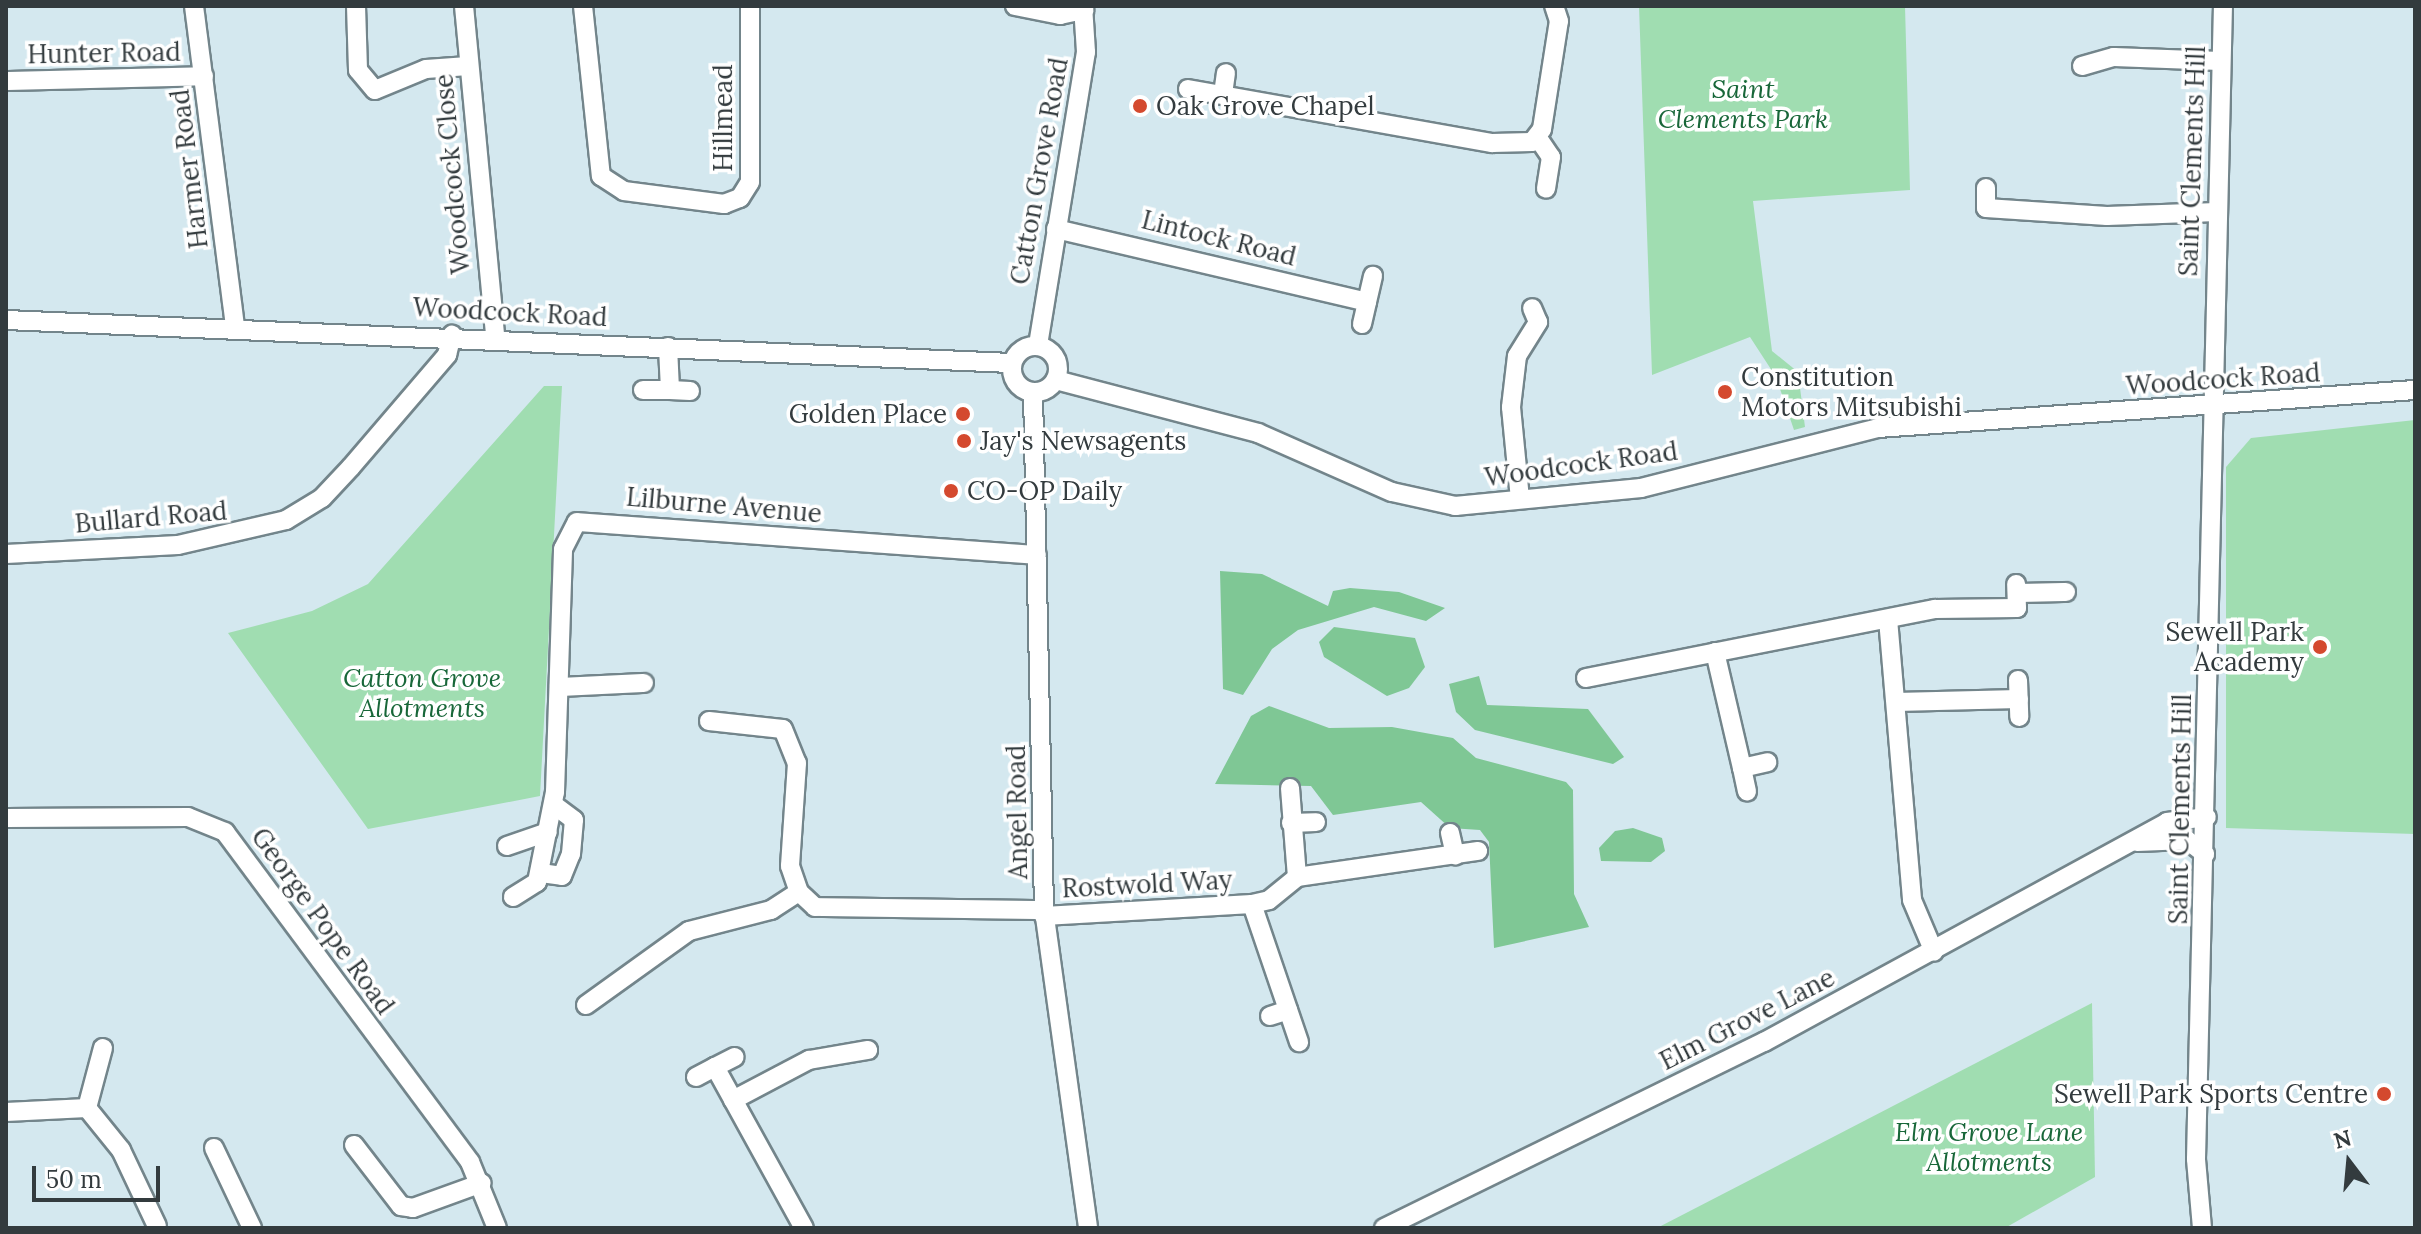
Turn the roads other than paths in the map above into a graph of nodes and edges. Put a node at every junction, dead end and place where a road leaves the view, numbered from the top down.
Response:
1 (194, 6) edge
2 (356, 6) edge
3 (464, 6) edge
4 (583, 6) edge
5 (750, 6) edge
6 (1015, 6) edge
7 (1554, 6) edge
8 (2223, 6) edge
9 (1083, 8) edge
10 (2220, 61) junction
11 (468, 66) junction
12 (2082, 66) dead end
13 (1226, 73) dead end
14 (204, 76) junction
15 (6, 81) edge
16 (1188, 89) dead end
17 (1223, 94) junction
18 (1538, 138) junction
19 (1986, 188) dead end
20 (1546, 189) dead end
21 (2217, 212) junction
22 (1056, 229) junction
23 (1373, 276) dead end
24 (1367, 302) junction
25 (6, 320) edge
26 (1540, 320) dead end
27 (1362, 324) dead end
28 (235, 326) junction
29 (452, 335) junction
30 (495, 336) junction
31 (1038, 345) junction
32 (668, 347) junction
33 (1012, 363) junction
34 (1056, 380) junction
35 (643, 390) dead end
36 (670, 390) junction
37 (2415, 390) edge
38 (690, 391) dead end
39 (1033, 392) junction
40 (2209, 410) junction
41 (1520, 499) junction
42 (6, 554) edge
43 (1037, 555) junction
44 (2066, 592) dead end
45 (1888, 619) junction
46 (1715, 652) junction
47 (1586, 678) dead end
48 (2018, 680) dead end
49 (644, 683) dead end
50 (559, 687) junction
51 (1896, 702) junction
52 (709, 721) dead end
53 (1767, 762) dead end
54 (1742, 768) junction
55 (1290, 788) dead end
56 (1747, 791) dead end
57 (553, 804) junction
58 (2207, 817) junction
59 (6, 818) edge
60 (1316, 822) dead end
61 (1291, 823) junction
62 (548, 832) junction
63 (1450, 833) dead end
64 (2127, 844) junction
65 (507, 846) dead end
66 (1478, 851) dead end
67 (2205, 854) junction
68 (1455, 855) junction
69 (541, 873) junction
70 (1297, 877) junction
71 (799, 892) junction
72 (513, 897) dead end
73 (1252, 904) junction
74 (1044, 913) junction
75 (1934, 952) junction
76 (586, 1005) dead end
77 (1288, 1010) junction
78 (1270, 1016) dead end
79 (1299, 1042) dead end
80 (103, 1048) dead end
81 (868, 1050) dead end
82 (735, 1057) dead end
83 (715, 1067) junction
84 (696, 1077) dead end
85 (733, 1100) junction
86 (87, 1108) junction
87 (6, 1112) edge
88 (354, 1145) dead end
89 (214, 1148) dead end
90 (482, 1183) junction
91 (162, 1225) edge
92 (252, 1228) edge
93 (497, 1228) edge
94 (804, 1228) edge
95 (1088, 1228) edge
96 (1384, 1228) edge
97 (2202, 1228) edge

1 - 14 street, Harmer Road
2 - 11 street
3 - 11 street, Woodcock Close
4 - 5 street, Hillmead
6 - 9 street
7 - 18 street
8 - 10 street, Saint Clements Hill
9 - 22 street, Catton Grove Road
10 - 12 street
10 - 21 street, Saint Clements Hill
11 - 30 street, Woodcock Close
13 - 17 street
14 - 15 street, Hunter Road
14 - 28 street, Harmer Road
16 - 17 street
17 - 18 street
18 - 20 street
19 - 21 street
21 - 40 street, Saint Clements Hill
22 - 24 street, Lintock Road
22 - 31 street, Catton Grove Road
23 - 24 street
24 - 27 street
25 - 28 street, Woodcock Road
26 - 41 street
28 - 29 street, Woodcock Road
29 - 30 street, Woodcock Road
29 - 42 street, Bullard Road
30 - 32 street, Woodcock Road
31 - 33 street
31 - 34 street
32 - 33 street, Woodcock Road
32 - 36 street
33 - 39 street
34 - 39 street
34 - 41 street, Woodcock Road
35 - 36 street
36 - 38 street
37 - 40 street, Woodcock Road
39 - 43 street, Angel Road
40 - 41 street, Woodcock Road
40 - 58 street, Saint Clements Hill
43 - 50 street, Lilburne Avenue
43 - 74 street, Angel Road
44 - 45 street
45 - 46 street
45 - 51 street
46 - 47 street
46 - 54 street
48 - 51 street
49 - 50 street
50 - 57 street, Lilburne Avenue
51 - 75 street
52 - 71 street
53 - 54 street
54 - 56 street
55 - 61 street
57 - 62 street, Lilburne Avenue
57 - 69 street
58 - 64 street, Elm Grove Lane
58 - 67 street, Saint Clements Hill
59 - 90 street, George Pope Road
60 - 61 street
61 - 70 street
62 - 65 street
62 - 69 street, Lilburne Avenue
63 - 68 street
64 - 67 street, Elm Grove Lane
64 - 75 street, Elm Grove Lane
66 - 68 street, Rostwold Way
67 - 97 street, Saint Clements Hill
68 - 70 street, Rostwold Way
69 - 72 street
70 - 73 street, Rostwold Way
71 - 74 street, Rostwold Way
71 - 76 street
73 - 74 street, Rostwold Way
73 - 77 street, Rostwold Way
74 - 95 street, Angel Road
75 - 96 street, Elm Grove Lane
77 - 78 street
77 - 79 street, Rostwold Way
80 - 86 street
81 - 85 street
82 - 83 street
83 - 84 street
83 - 85 street
85 - 94 street
86 - 87 street
86 - 91 street
88 - 90 street
89 - 92 street
90 - 93 street, George Pope Road

